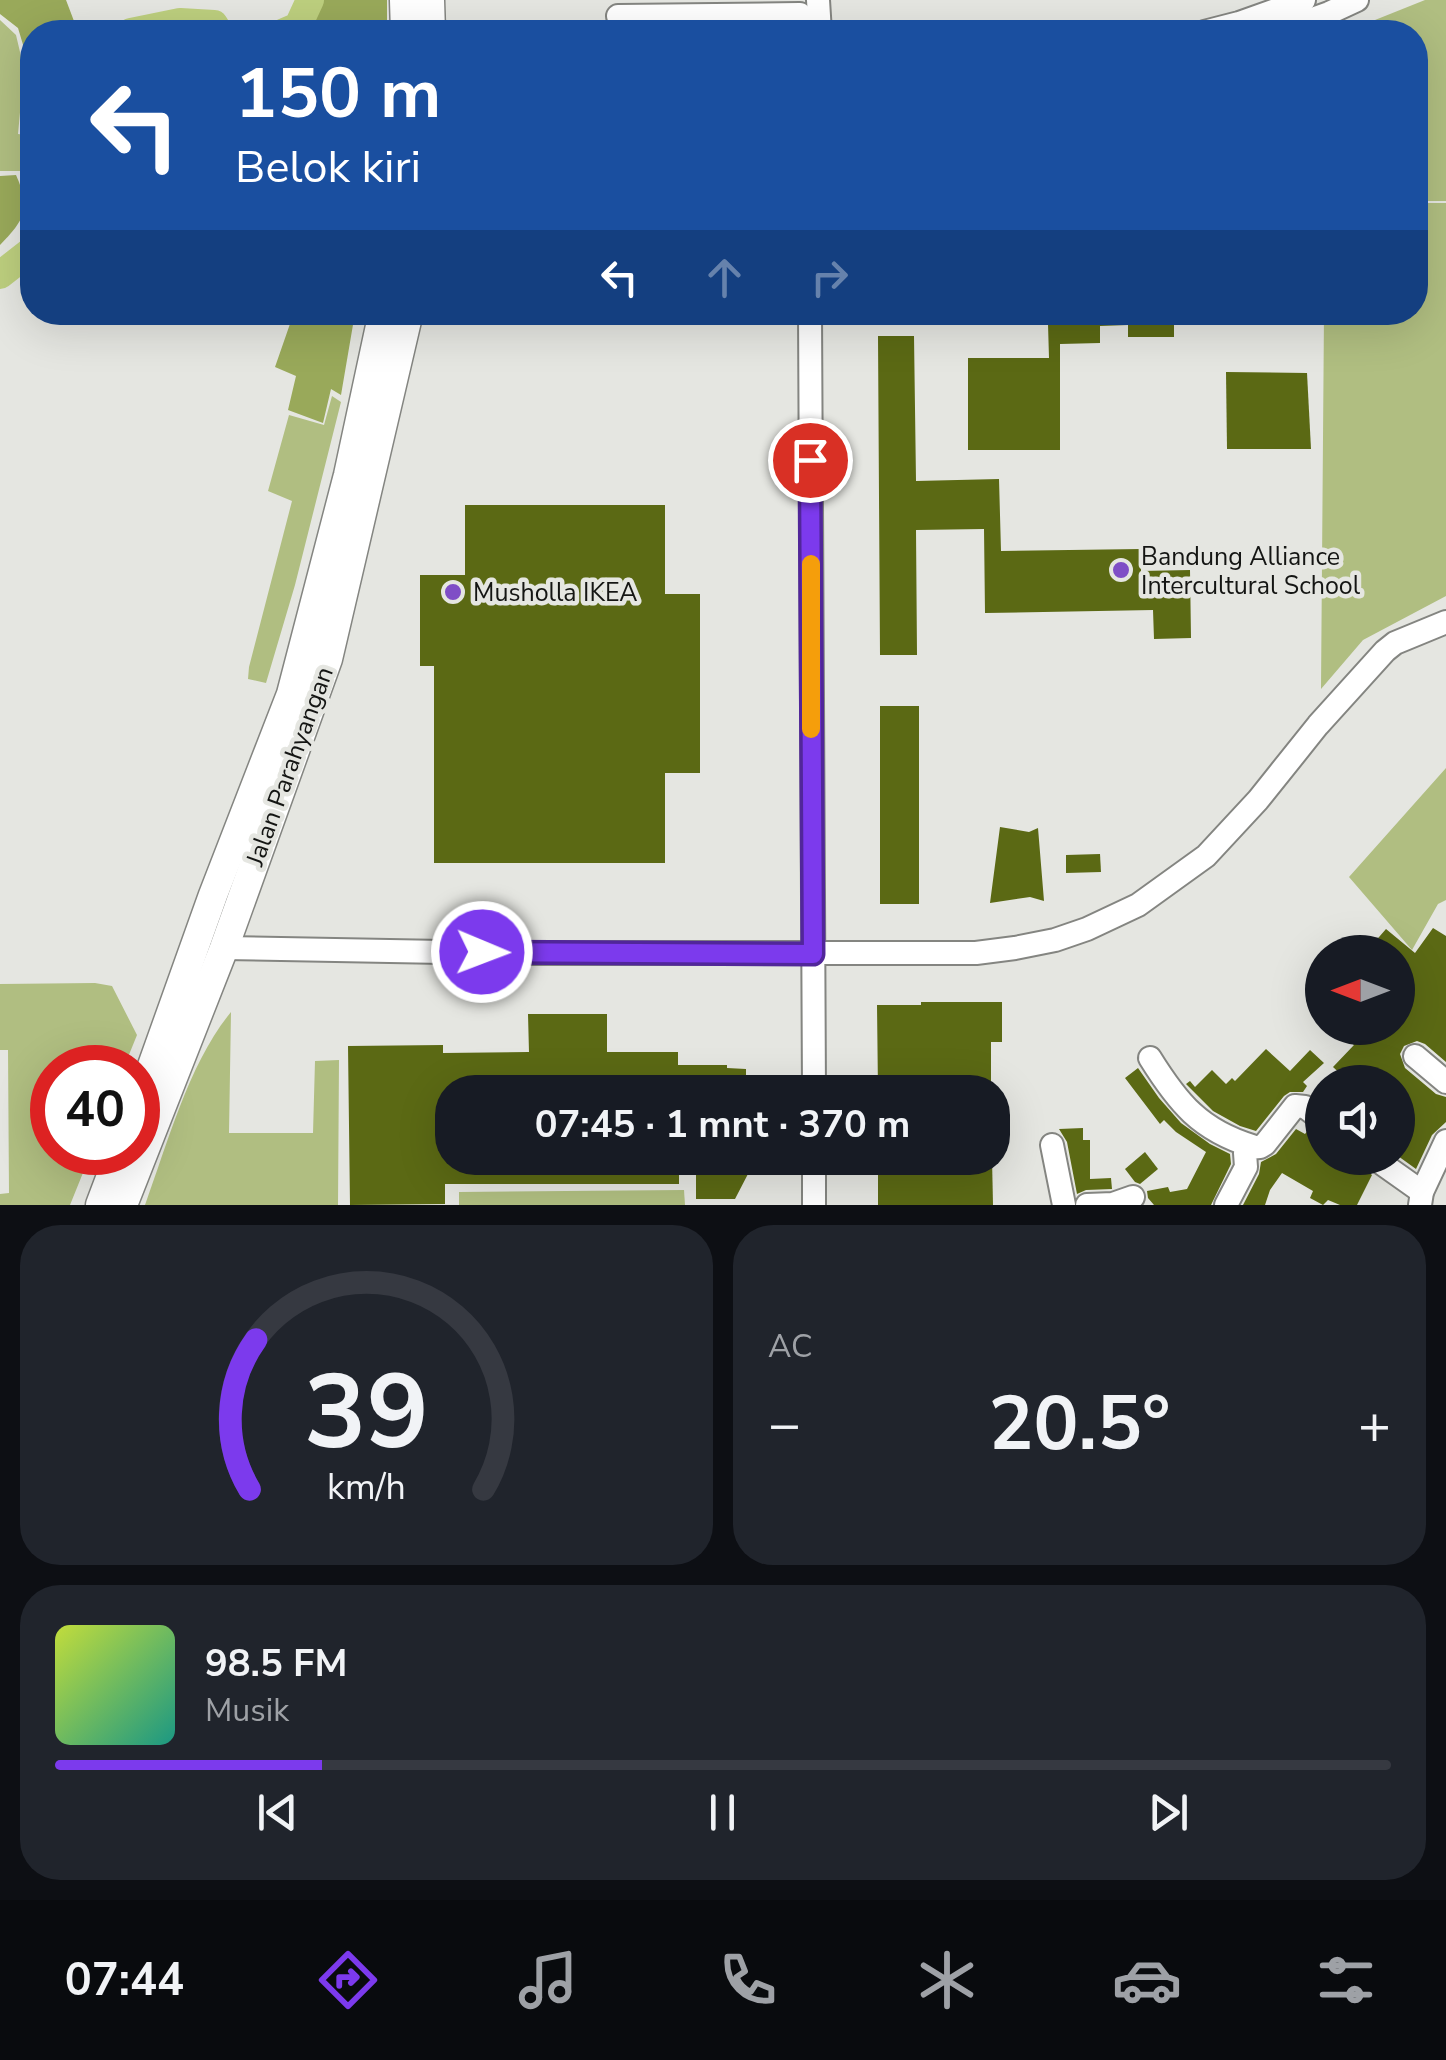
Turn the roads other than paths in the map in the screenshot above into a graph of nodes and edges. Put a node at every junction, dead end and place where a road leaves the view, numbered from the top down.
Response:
1 (1304, 0) edge
2 (1357, 0) edge
3 (805, 12) edge
4 (618, 16) dead end
5 (1247, 20) edge
6 (1309, 20) edge
7 (380, 325) edge
8 (406, 325) edge
9 (810, 325) edge
10 (1446, 622) edge
11 (302, 699) junction
12 (224, 948) junction
13 (813, 954) junction
14 (159, 1045) edge
15 (1415, 1056) dead end
16 (1150, 1058) dead end
17 (814, 1075) edge
18 (1446, 1082) edge
19 (1305, 1108) edge
20 (1052, 1146) dead end
21 (1252, 1146) junction
22 (1444, 1153) edge
23 (111, 1175) edge
24 (814, 1175) edge
25 (1394, 1175) edge
26 (1132, 1198) dead end
27 (1421, 1198) edge
28 (100, 1205) edge
29 (123, 1205) edge
30 (814, 1205) edge
31 (1064, 1205) edge
32 (1087, 1205) edge
33 (1226, 1205) edge

1 - 5 street
2 - 6 street
3 - 4 street
7 - 11 main road, Jalan Parahyangan
8 - 11 main road, Jalan Parahyangan
9 - 13 street
10 - 13 street
11 - 12 main road, Jalan Parahyangan
11 - 14 main road, Jalan Parahyangan
12 - 13 street
12 - 29 main road, Jalan Parahyangan
13 - 17 street
15 - 18 street
16 - 21 street
19 - 21 street
20 - 31 street
21 - 33 street
22 - 27 street
23 - 28 main road
24 - 30 street
25 - 27 street
26 - 32 street

